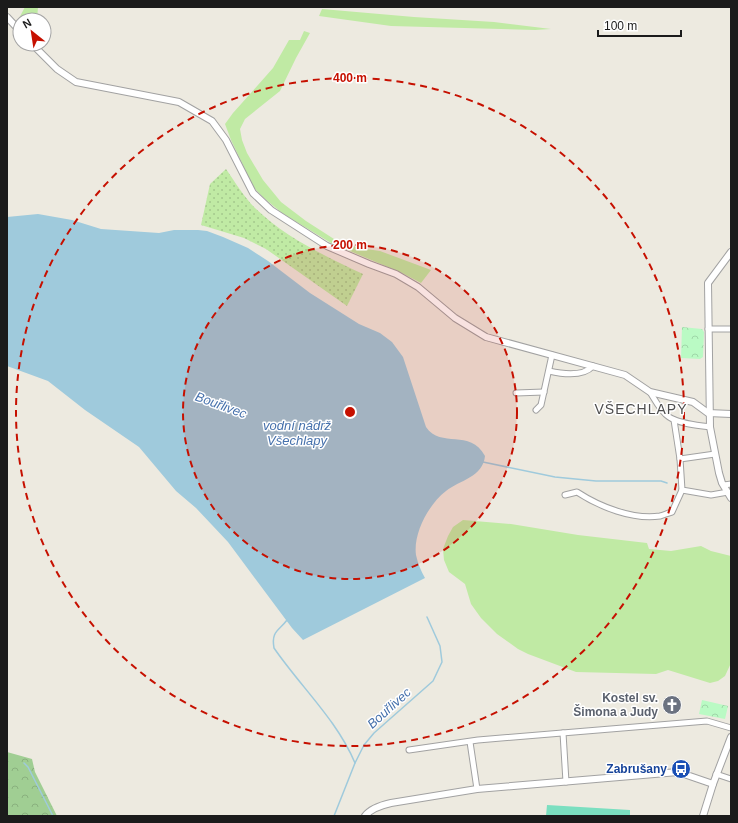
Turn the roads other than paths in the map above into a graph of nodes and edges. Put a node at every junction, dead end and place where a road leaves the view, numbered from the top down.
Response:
1 (40, 52) edge
2 (731, 252) edge
3 (708, 329) junction
4 (731, 329) edge
5 (552, 355) junction
6 (592, 366) junction
7 (549, 372) junction
8 (544, 392) junction
9 (650, 392) junction
10 (516, 393) dead end
11 (536, 410) dead end
12 (708, 413) junction
13 (731, 414) edge
14 (674, 420) junction
15 (710, 427) junction
16 (715, 454) junction
17 (680, 459) junction
18 (731, 484) edge
19 (724, 485) junction
20 (682, 490) junction
21 (565, 495) dead end
22 (730, 495) edge
23 (731, 728) edge
24 (563, 733) junction
25 (731, 737) edge
26 (470, 742) junction
27 (408, 750) dead end
28 (716, 774) junction
29 (731, 780) edge
30 (566, 782) junction
31 (713, 784) junction
32 (477, 789) junction
33 (365, 816) edge
34 (703, 816) edge

1 - 5 street
2 - 3 street
3 - 4 street
3 - 12 street
5 - 6 street
5 - 7 street
6 - 7 street
6 - 9 street
7 - 8 street
8 - 10 street
8 - 11 street
9 - 12 street
9 - 14 street
12 - 13 street
12 - 15 street
14 - 15 street
14 - 17 street
15 - 16 street
16 - 17 street
16 - 19 street
17 - 20 street
18 - 19 street
19 - 22 street
20 - 21 street
20 - 22 street
23 - 24 street
24 - 26 street
24 - 30 street
25 - 28 street
26 - 27 street
26 - 32 street
28 - 29 street
28 - 31 street
30 - 31 street
30 - 32 street
31 - 34 street
32 - 33 street

